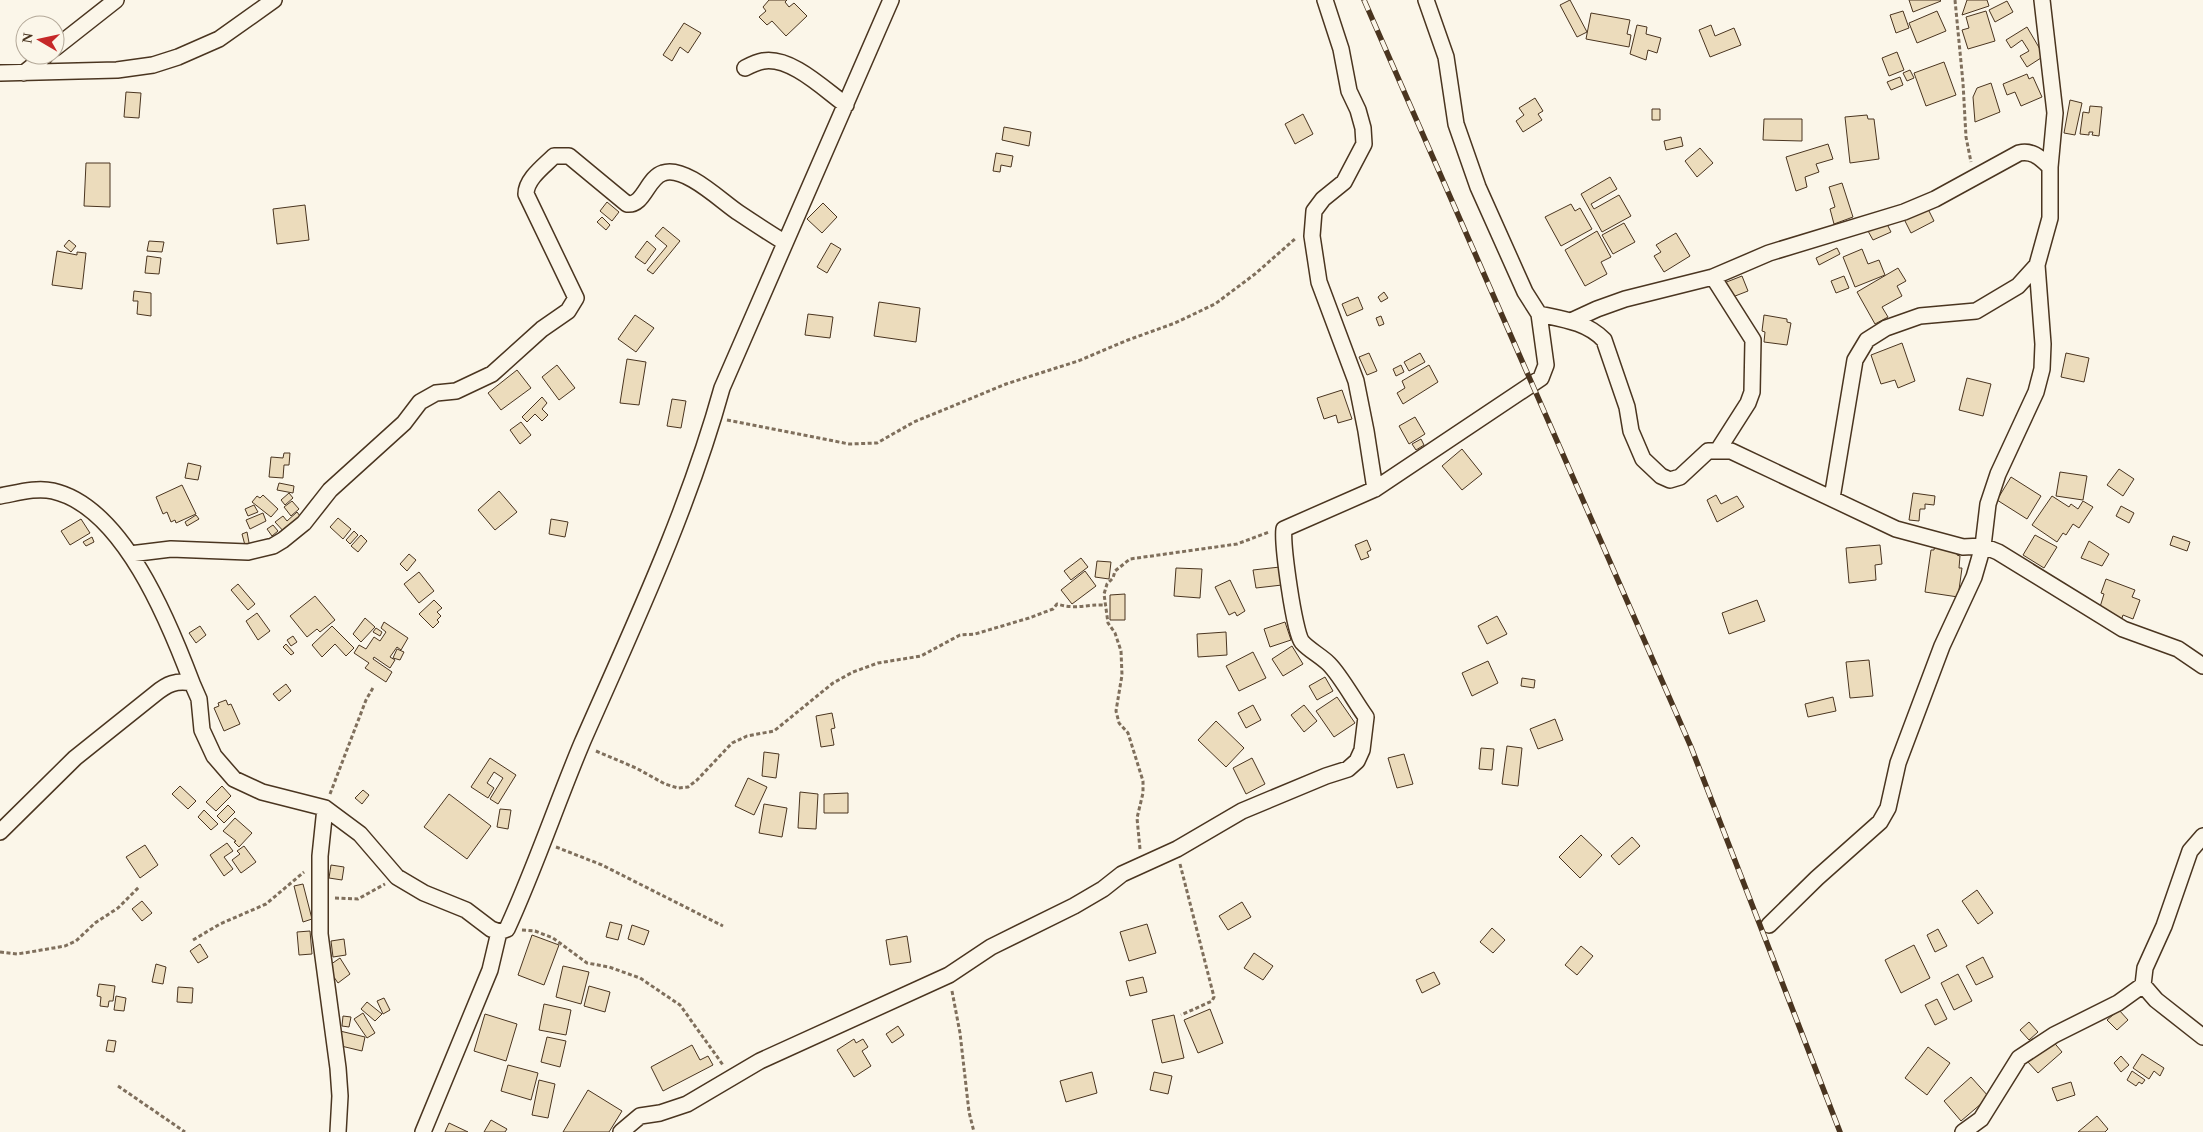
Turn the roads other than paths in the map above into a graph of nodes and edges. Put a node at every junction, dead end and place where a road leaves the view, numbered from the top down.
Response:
1 (116, 0) edge
2 (274, 0) edge
3 (891, 0) edge
4 (1325, 0) edge
5 (1426, 0) edge
6 (2042, 0) edge
7 (65, 40) edge
8 (34, 65) edge
9 (744, 68) dead end
10 (0, 73) edge
11 (24, 73) junction
12 (846, 105) junction
13 (2050, 167) junction
14 (784, 242) junction
15 (2037, 265) junction
16 (1713, 277) junction
17 (1539, 314) junction
18 (1571, 321) junction
19 (1718, 450) junction
20 (1375, 489) junction
21 (0, 496) edge
22 (1832, 498) junction
23 (1983, 546) junction
24 (130, 554) junction
25 (2203, 666) edge
26 (192, 682) junction
27 (325, 808) junction
28 (0, 832) edge
29 (2203, 836) edge
30 (1769, 925) dead end
31 (503, 931) junction
32 (2143, 985) junction
33 (2203, 1037) edge
34 (338, 1132) edge
35 (423, 1132) edge
36 (620, 1132) edge
37 (1962, 1132) edge

1 - 7 street
2 - 11 street
3 - 12 street
4 - 20 street
5 - 17 street
6 - 13 street
8 - 11 street
9 - 12 street
10 - 11 street
12 - 14 street
13 - 15 street
13 - 16 street
14 - 24 street
14 - 31 street
15 - 22 street
15 - 23 street
16 - 18 street
16 - 19 street
17 - 18 street
17 - 20 street
18 - 19 street
19 - 22 street
20 - 36 street
21 - 24 street
22 - 23 street
23 - 25 street
23 - 30 street
24 - 26 street
26 - 27 street
26 - 28 street
27 - 31 street
27 - 34 street
29 - 32 street
31 - 35 street
32 - 33 street
32 - 37 street

